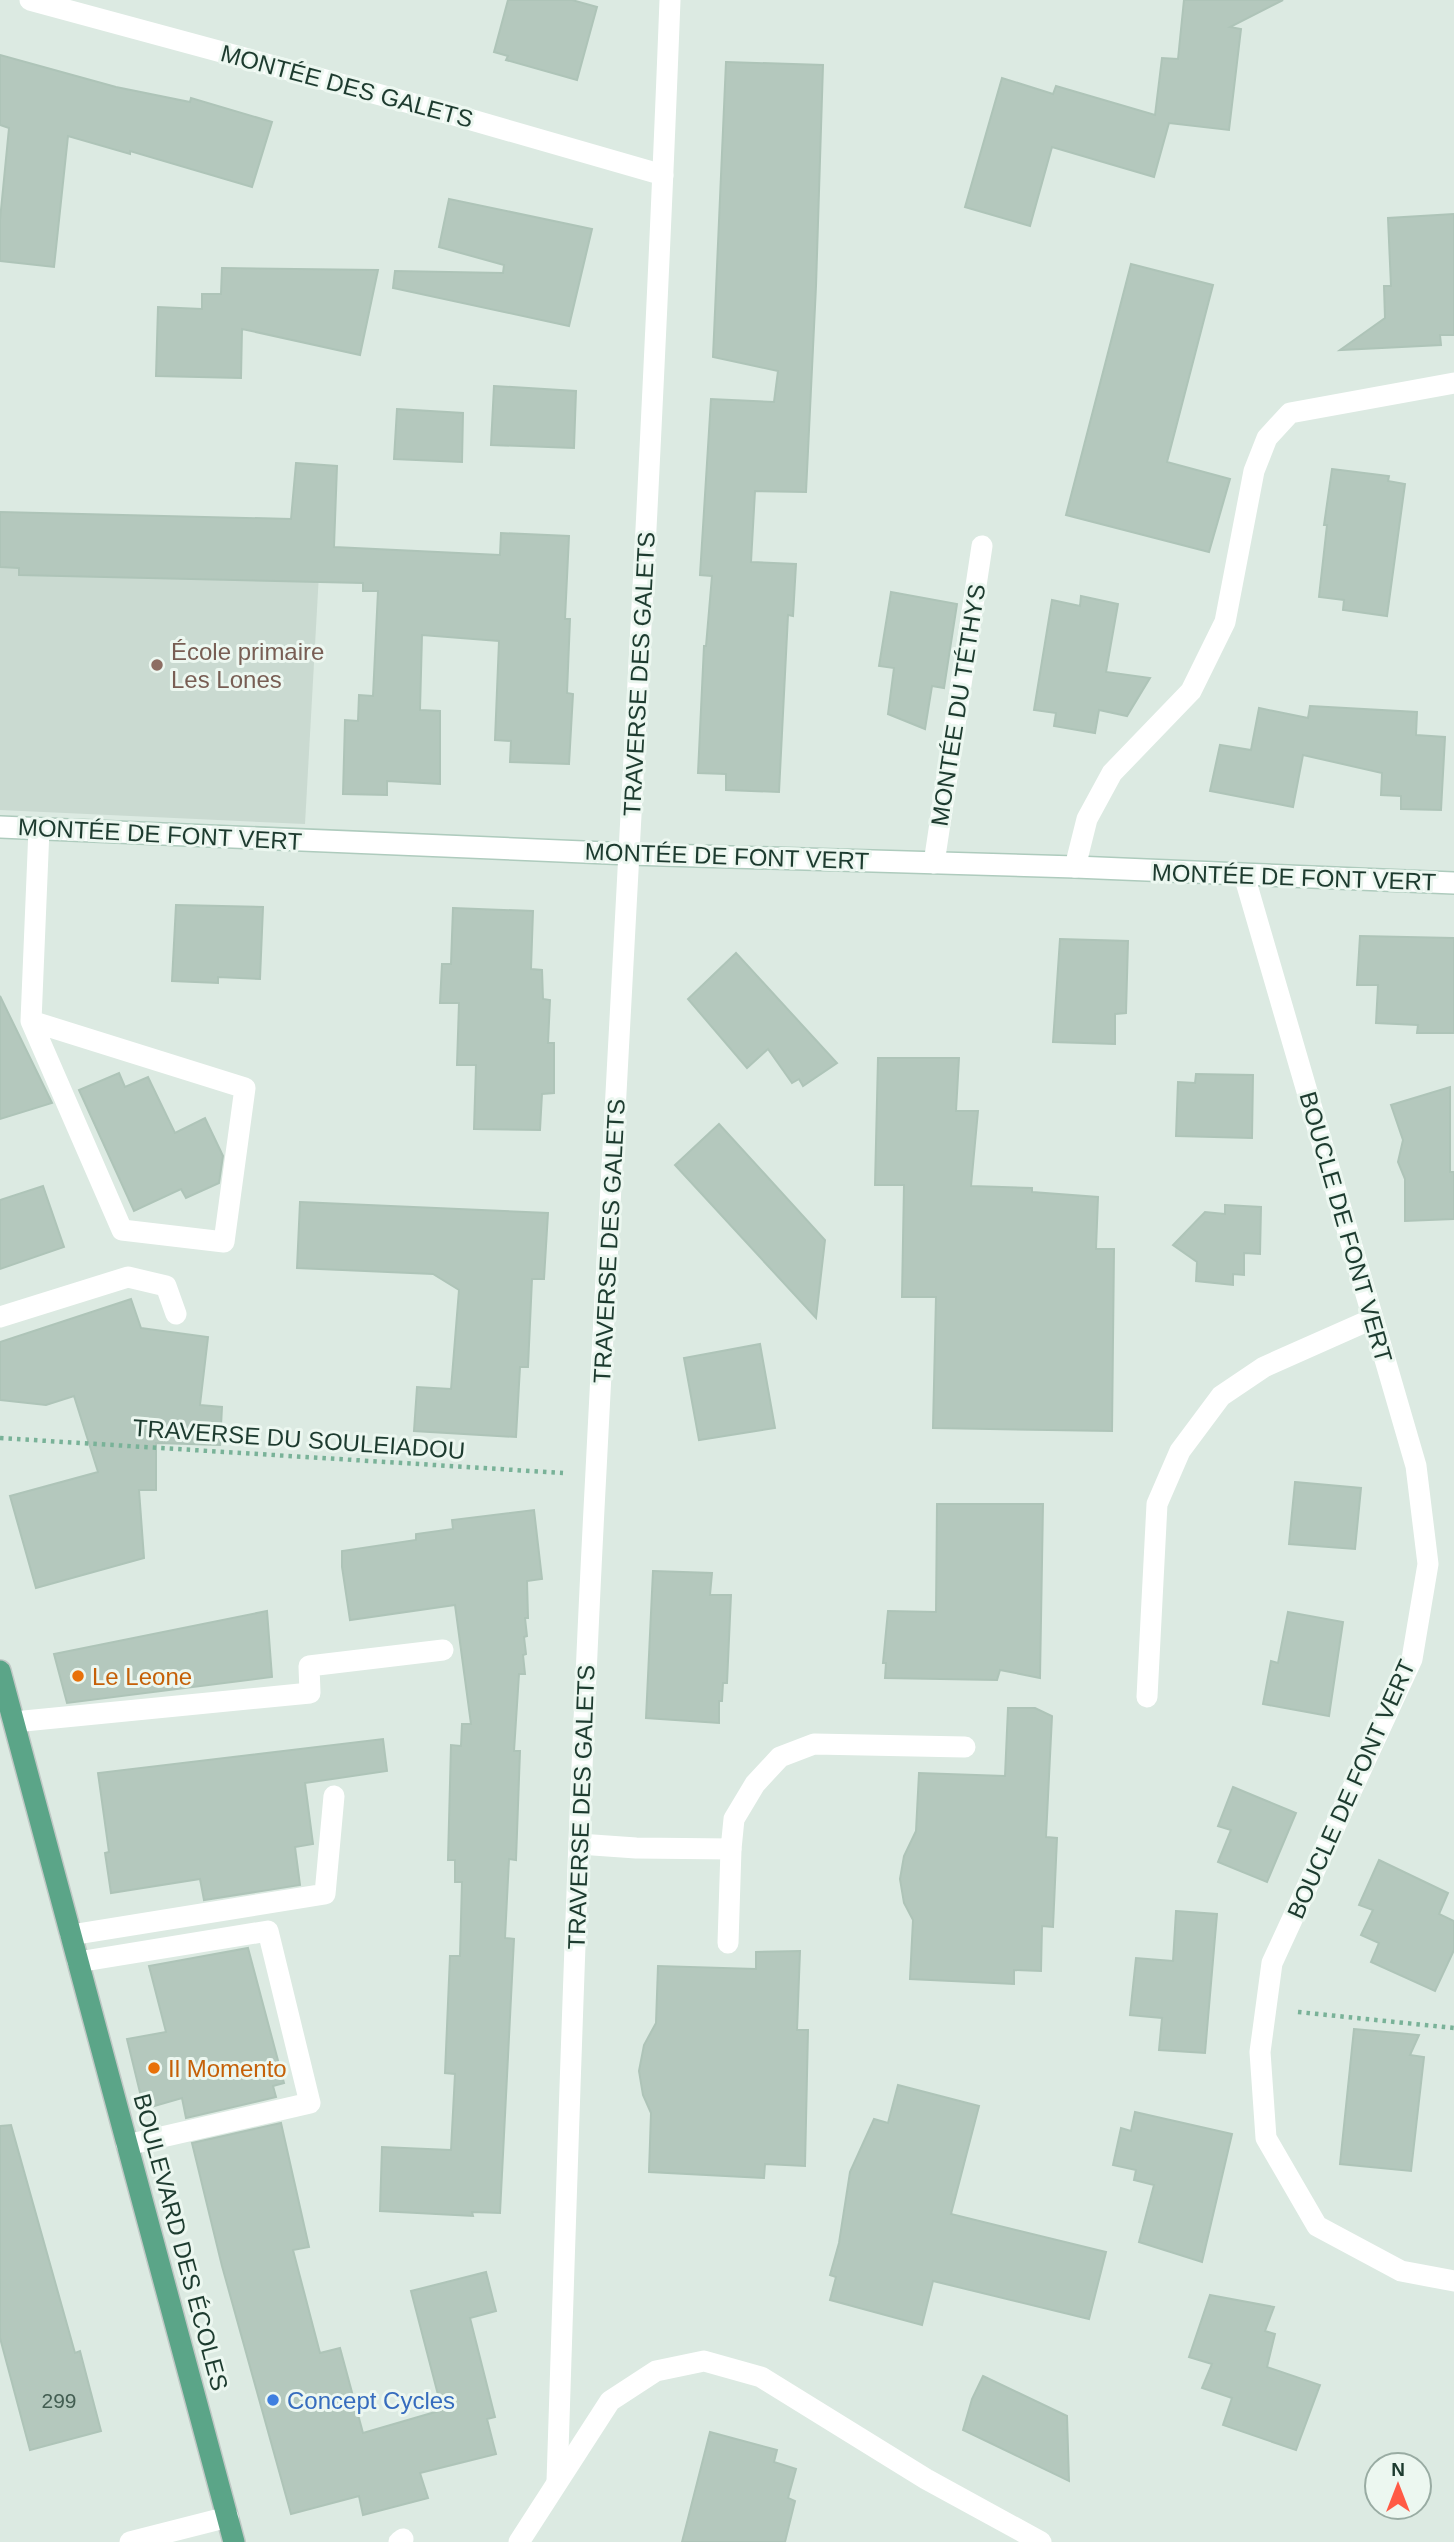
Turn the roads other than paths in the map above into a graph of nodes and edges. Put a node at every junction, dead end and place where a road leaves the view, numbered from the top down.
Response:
1 (30, 0) edge
2 (670, 0) edge
3 (663, 175) junction
4 (1454, 383) edge
5 (982, 546) dead end
6 (0, 827) edge
7 (39, 829) junction
8 (630, 854) junction
9 (934, 863) junction
10 (1075, 867) junction
11 (1244, 875) junction
12 (1454, 883) edge
13 (32, 1021) junction
14 (176, 1314) dead end
15 (0, 1317) edge
16 (1372, 1320) junction
17 (443, 1650) dead end
18 (0, 1671) edge
19 (1147, 1697) dead end
20 (14, 1722) junction
21 (965, 1747) dead end
22 (334, 1796) dead end
23 (579, 1844) junction
24 (731, 1849) junction
25 (71, 1935) junction
26 (728, 1944) dead end
27 (78, 1962) junction
28 (127, 2145) junction
29 (1454, 2281) edge
30 (557, 2482) junction
31 (228, 2517) junction
32 (130, 2542) edge
33 (234, 2542) edge
34 (519, 2542) edge
35 (1041, 2542) edge

1 - 3 street, MONTÉE DES GALETS
2 - 3 street, TRAVERSE DES GALETS
3 - 8 street, TRAVERSE DES GALETS
4 - 10 street
5 - 9 street, MONTÉE DU TÉTHYS
6 - 7 street, MONTÉE DE FONT VERT
7 - 8 street, MONTÉE DE FONT VERT
7 - 13 street
8 - 9 street, MONTÉE DE FONT VERT
8 - 23 street, TRAVERSE DES GALETS
9 - 10 street, MONTÉE DE FONT VERT
10 - 11 street, MONTÉE DE FONT VERT
11 - 12 street, MONTÉE DE FONT VERT
11 - 16 street, BOUCLE DE FONT VERT
13 - 13 street
14 - 15 street
16 - 19 street
16 - 29 street, BOUCLE DE FONT VERT
17 - 20 street
18 - 20 main road, BOULEVARD DES ÉCOLES
20 - 25 main road, BOULEVARD DES ÉCOLES
21 - 24 street
22 - 25 street
23 - 24 street
23 - 30 street, TRAVERSE DES GALETS
24 - 26 street
25 - 27 main road, BOULEVARD DES ÉCOLES
27 - 28 main road, BOULEVARD DES ÉCOLES
27 - 28 street
28 - 31 main road, BOULEVARD DES ÉCOLES
30 - 34 street
30 - 35 street
31 - 32 street
31 - 33 main road, BOULEVARD DES ÉCOLES

